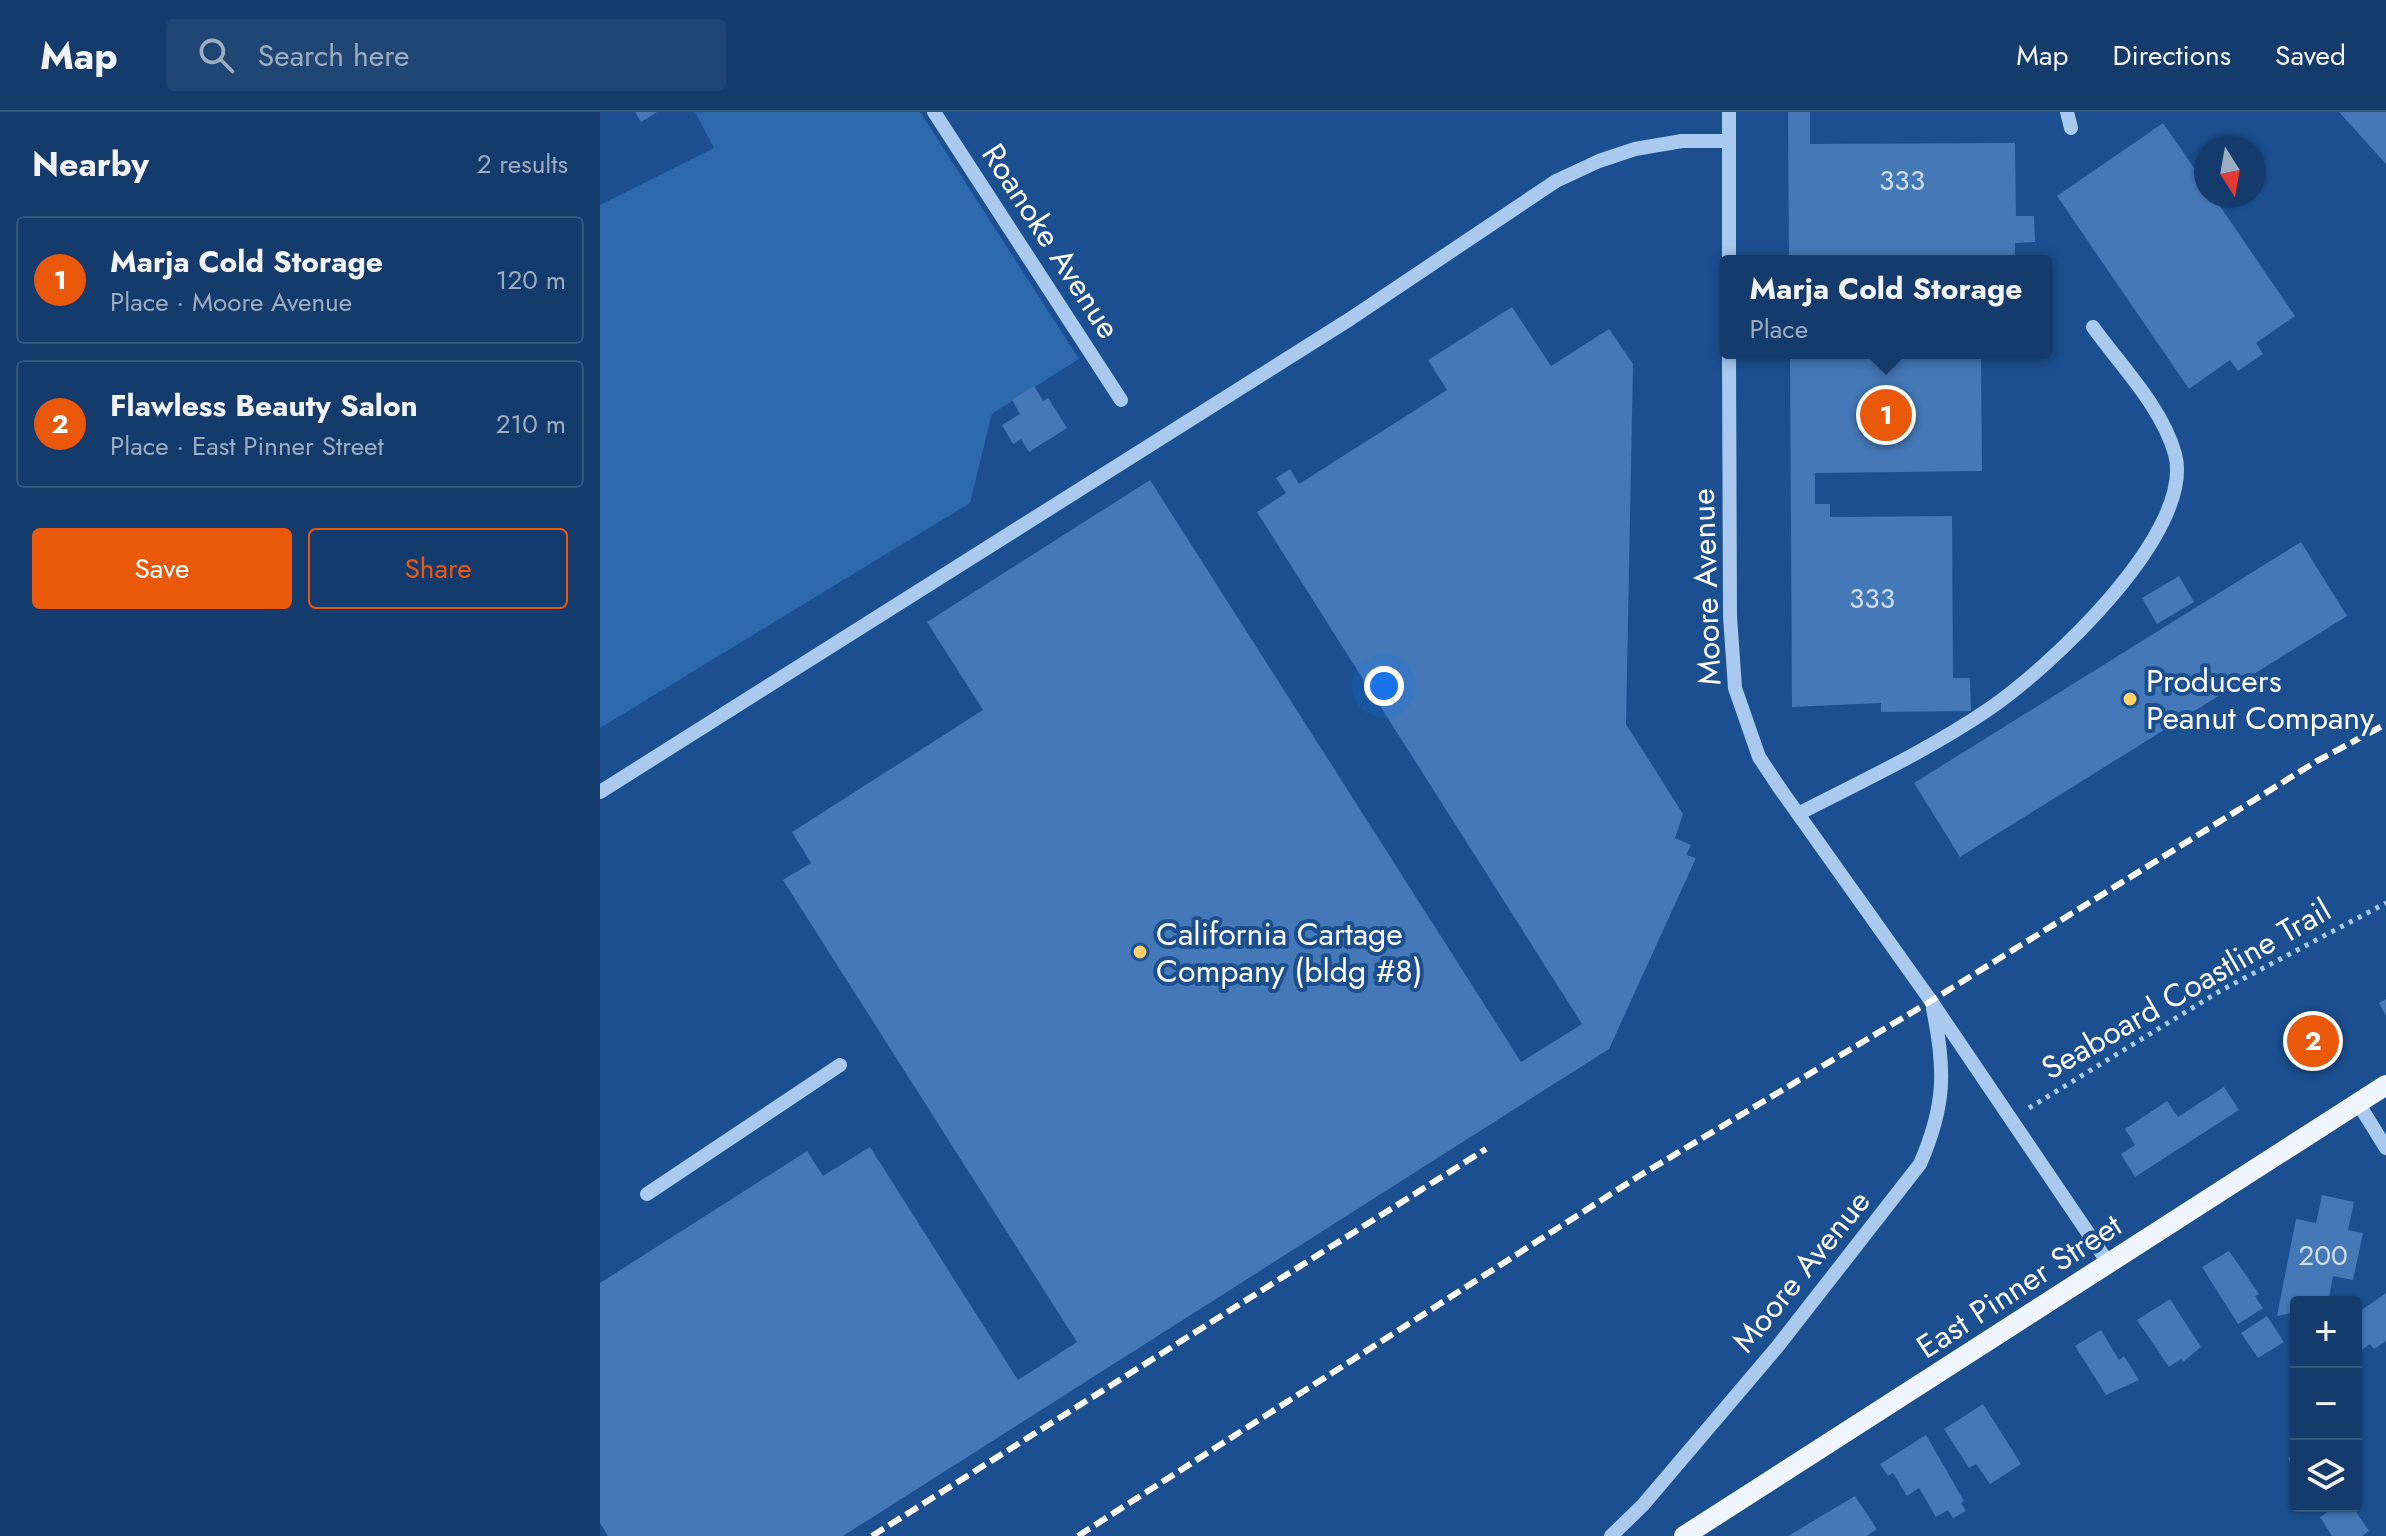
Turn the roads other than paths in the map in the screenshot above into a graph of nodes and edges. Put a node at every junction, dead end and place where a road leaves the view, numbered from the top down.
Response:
1 (934, 112) edge
2 (1729, 112) edge
3 (2067, 112) edge
4 (2071, 128) dead end
5 (1729, 141) junction
6 (1729, 255) edge
7 (2093, 327) dead end
8 (1729, 359) edge
9 (1121, 400) dead end
10 (600, 792) edge
11 (1798, 814) junction
12 (1931, 1001) junction
13 (840, 1065) dead end
14 (2386, 1085) edge
15 (2358, 1103) junction
16 (2386, 1148) edge
17 (647, 1194) dead end
18 (2109, 1264) junction
19 (1692, 1534) edge
20 (1611, 1536) edge

1 - 9 street, Roanoke Avenue
2 - 5 street
3 - 4 street
5 - 6 street
5 - 10 street
7 - 11 street
8 - 11 street, Moore Avenue
11 - 12 street, Moore Avenue
12 - 18 street, Moore Avenue
12 - 20 street, Moore Avenue
13 - 17 street
14 - 15 main road, East Pinner Street
15 - 16 street
15 - 18 main road, East Pinner Street
18 - 19 main road, East Pinner Street

